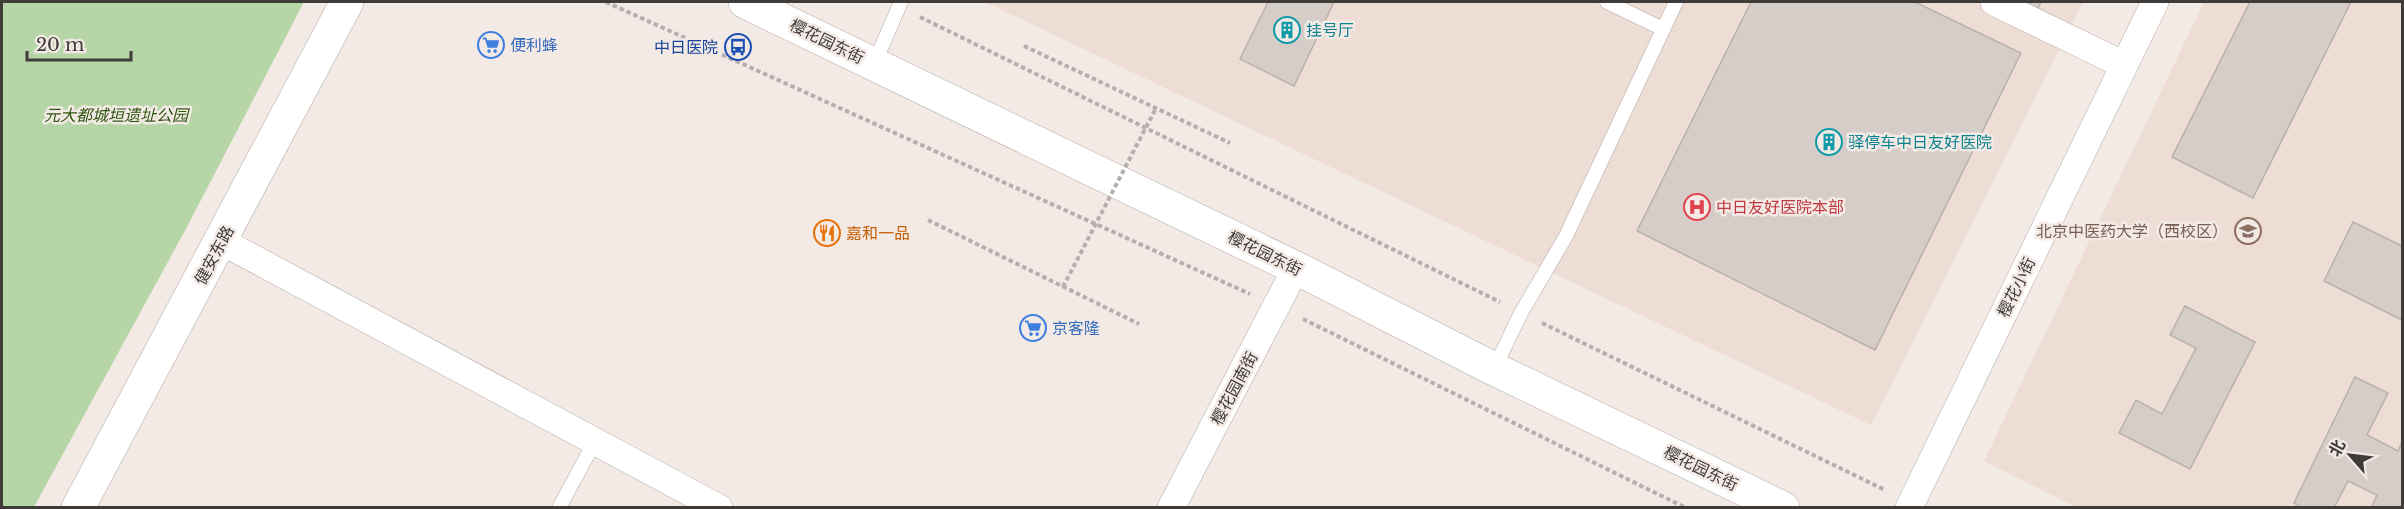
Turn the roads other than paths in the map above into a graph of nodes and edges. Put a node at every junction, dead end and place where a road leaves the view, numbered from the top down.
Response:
1 (347, 2) edge
2 (745, 2) edge
3 (1607, 2) edge
4 (1676, 2) edge
5 (1994, 2) edge
6 (2155, 2) edge
7 (900, 4) edge
8 (1663, 29) junction
9 (874, 64) junction
10 (2124, 65) junction
11 (222, 241) junction
12 (1296, 268) junction
13 (1494, 369) junction
14 (595, 441) junction
15 (1910, 505) edge
16 (78, 507) edge
17 (559, 507) edge
18 (719, 507) edge
19 (1171, 507) edge
20 (1783, 507) edge

1 - 11 street, 健安东路
2 - 9 street, 樱花园东街
3 - 8 lane
4 - 8 lane
5 - 10 street
6 - 10 street, 樱花小街
7 - 9 lane
8 - 13 lane
9 - 12 street, 樱花园东街
10 - 15 street, 樱花小街
11 - 14 street
11 - 16 street, 健安东路
12 - 13 street, 樱花园东街
12 - 19 street, 樱花园南街
13 - 20 street, 樱花园东街
14 - 17 lane
14 - 18 street

